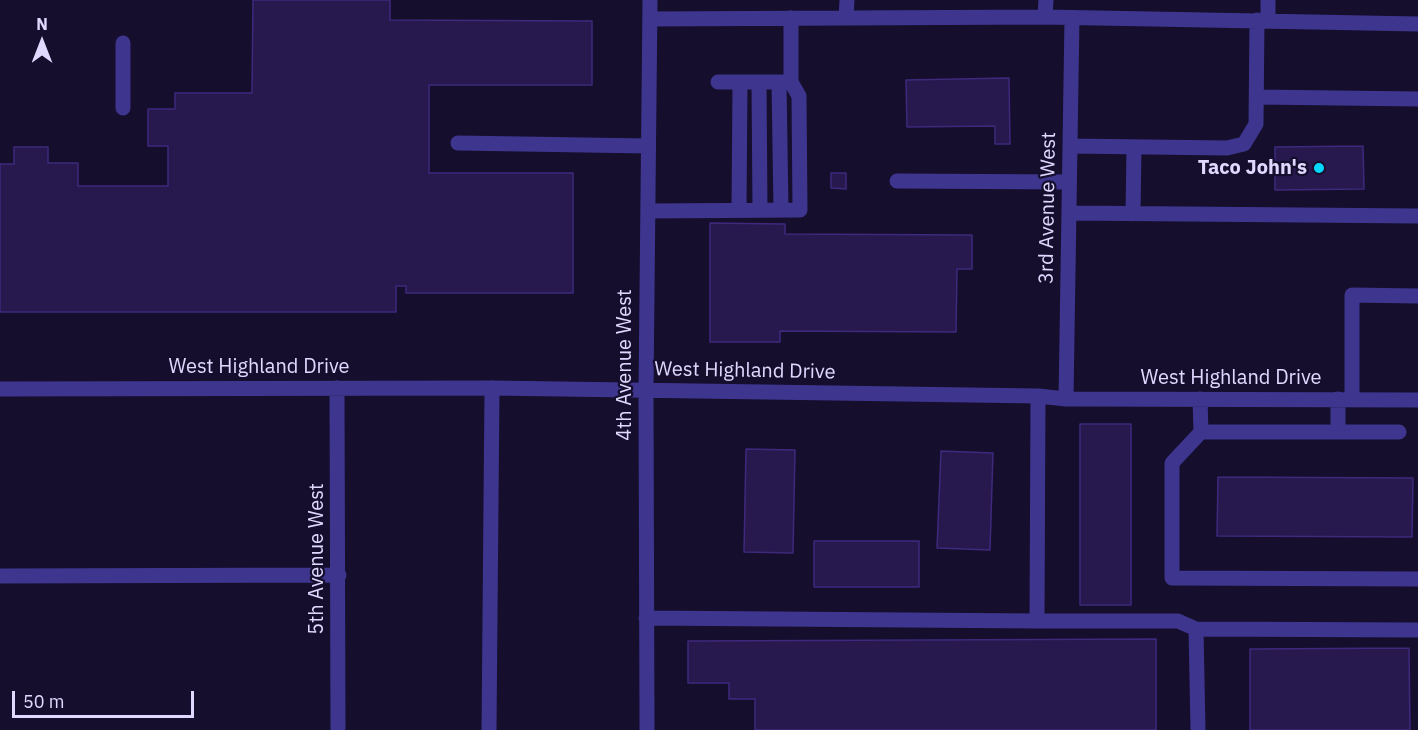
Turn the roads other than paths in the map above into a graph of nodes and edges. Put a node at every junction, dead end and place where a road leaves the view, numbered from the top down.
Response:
1 (650, 0) edge
2 (847, 0) edge
3 (1046, 0) edge
4 (1268, 0) edge
5 (1046, 17) junction
6 (791, 18) junction
7 (846, 18) junction
8 (1072, 18) junction
9 (650, 19) junction
10 (1263, 20) junction
11 (1418, 24) edge
12 (123, 43) dead end
13 (718, 82) dead end
14 (740, 82) junction
15 (759, 82) junction
16 (785, 82) junction
17 (1257, 97) junction
18 (1418, 99) edge
19 (123, 108) dead end
20 (458, 143) dead end
21 (648, 146) junction
22 (1070, 146) junction
23 (1134, 147) junction
24 (897, 181) dead end
25 (1069, 182) junction
26 (739, 210) junction
27 (760, 210) junction
28 (648, 211) junction
29 (1069, 213) junction
30 (1133, 214) junction
31 (1418, 216) edge
32 (1418, 296) edge
33 (337, 388) junction
34 (492, 388) junction
35 (0, 389) edge
36 (646, 391) junction
37 (1038, 396) junction
38 (1066, 399) junction
39 (1200, 399) junction
40 (1345, 399) junction
41 (1418, 400) edge
42 (1201, 432) junction
43 (1338, 432) junction
44 (1399, 432) dead end
45 (339, 575) junction
46 (0, 576) edge
47 (1418, 579) edge
48 (646, 618) junction
49 (1037, 621) junction
50 (1196, 629) junction
51 (1418, 630) edge
52 (338, 730) edge
53 (489, 730) edge
54 (647, 730) edge
55 (1197, 730) edge

1 - 9 street, 4th Avenue West
2 - 7 street
3 - 5 street
4 - 10 street
5 - 7 street
5 - 8 street
6 - 7 street
6 - 9 street
6 - 16 street
8 - 10 street
8 - 22 street, 3rd Avenue West
9 - 21 street, 4th Avenue West
10 - 11 street
10 - 17 street
12 - 19 street
13 - 14 street
14 - 15 street
14 - 26 street
15 - 16 street
15 - 27 street
16 - 27 street
17 - 18 street
17 - 23 street
20 - 21 street
21 - 28 street, 4th Avenue West
22 - 23 street
22 - 25 street, 3rd Avenue West
23 - 30 street
24 - 25 street
25 - 29 street, 3rd Avenue West
26 - 27 street
26 - 28 street
28 - 36 street, 4th Avenue West
29 - 30 street
29 - 38 street, 3rd Avenue West
30 - 31 street
32 - 40 street
33 - 34 street, West Highland Drive
33 - 35 street, West Highland Drive
33 - 45 street, 5th Avenue West
34 - 36 street, West Highland Drive
34 - 53 street
36 - 37 street, West Highland Drive
36 - 48 street, 4th Avenue West
37 - 38 street, West Highland Drive
37 - 49 street
38 - 39 street, West Highland Drive
39 - 40 street, West Highland Drive
39 - 42 street
40 - 41 street, West Highland Drive
40 - 43 street
42 - 43 street
42 - 47 street
43 - 44 street
45 - 46 street
45 - 52 street, 5th Avenue West
48 - 49 street
48 - 54 street, 4th Avenue West
49 - 50 street
50 - 51 street
50 - 55 street

